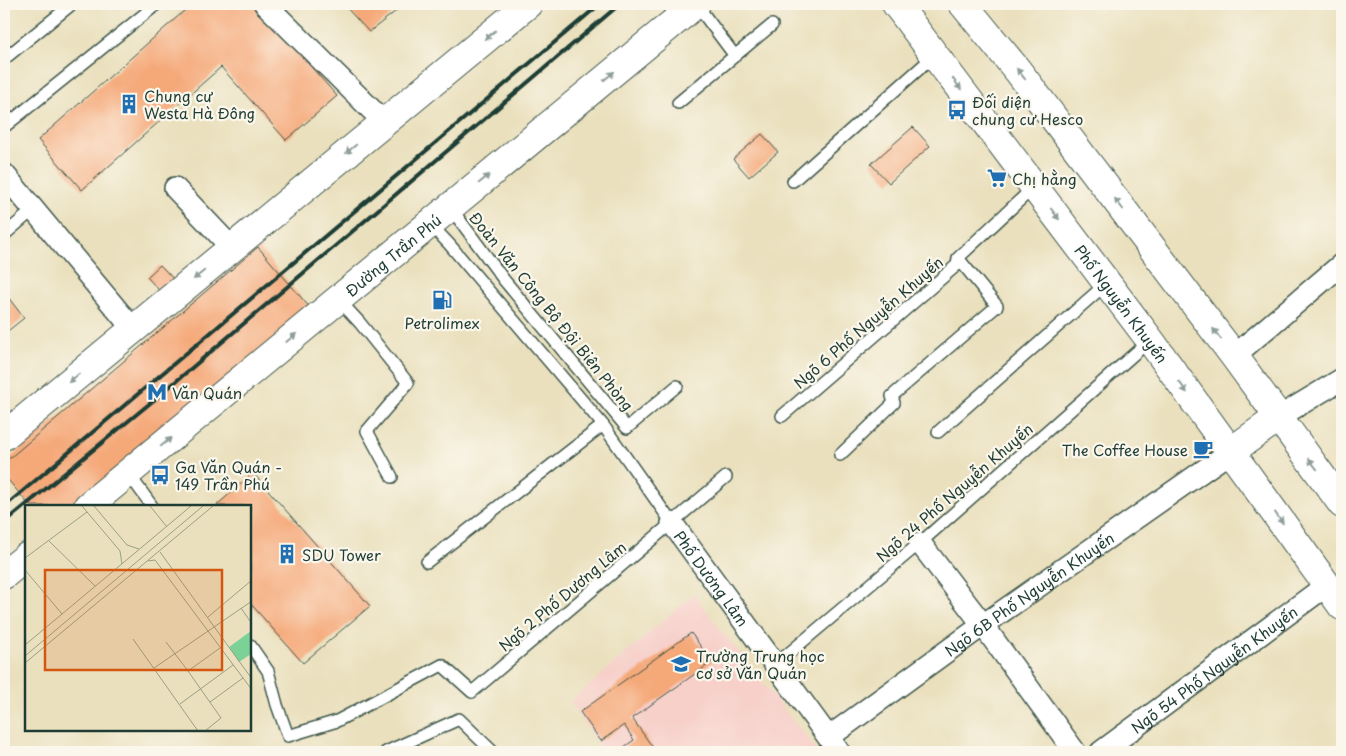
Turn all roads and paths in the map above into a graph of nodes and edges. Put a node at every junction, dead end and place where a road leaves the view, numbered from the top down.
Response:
1 (72, 4) edge
2 (157, 4) edge
3 (265, 4) edge
4 (528, 4) edge
5 (696, 4) edge
6 (896, 4) edge
7 (963, 4) edge
8 (772, 25) dead end
9 (935, 55) junction
10 (735, 56) junction
11 (4, 59) edge
12 (678, 103) dead end
13 (384, 122) junction
14 (4, 126) edge
15 (4, 174) edge
16 (793, 181) dead end
17 (1034, 187) junction
18 (175, 188) dead end
19 (450, 207) junction
20 (34, 210) junction
21 (430, 224) junction
22 (4, 236) edge
23 (232, 248) junction
24 (958, 258) junction
25 (1342, 264) edge
26 (1107, 284) junction
27 (338, 300) junction
28 (133, 329) junction
29 (1150, 340) junction
30 (1234, 356) junction
31 (1342, 380) edge
32 (677, 386) dead end
33 (782, 416) dead end
34 (1279, 417) junction
35 (603, 425) junction
36 (938, 432) dead end
37 (4, 436) edge
38 (1230, 452) junction
39 (840, 455) dead end
40 (128, 473) junction
41 (392, 477) dead end
42 (726, 477) dead end
43 (1342, 504) edge
44 (89, 505) edge
45 (151, 505) edge
46 (672, 523) junction
47 (920, 544) junction
48 (25, 558) edge
49 (427, 562) dead end
50 (4, 575) edge
51 (1335, 596) edge
52 (984, 625) junction
53 (251, 647) edge
54 (776, 664) junction
55 (834, 745) edge
56 (386, 752) edge
57 (493, 752) edge
58 (1075, 752) edge
59 (1101, 752) edge

1 - 11 lane
2 - 14 lane
3 - 13 street
4 -> 13 main road
5 - 10 lane
19 -> 5 main road, Đường Trần Phú
6 - 9 main road, Phố Nguyễn Khuyến
30 -> 7 main road
8 - 10 lane
9 - 16 lane
9 -> 17 main road, Phố Nguyễn Khuyến
10 - 12 lane
13 -> 23 main road
15 - 20 street
17 - 24 lane, Ngõ 6 Phố Nguyễn Khuyến
17 -> 26 main road, Phố Nguyễn Khuyến
18 - 23 street
19 - 21 main road, Đường Trần Phú
19 - 32 lane, Đoàn Văn Công Bộ Đội Biên Phòng
20 - 22 lane
20 - 28 street
21 - 27 main road, Đường Trần Phú
21 - 35 lane
23 -> 28 main road
24 - 33 lane, Ngõ 6 Phố Nguyễn Khuyến
24 - 39 lane
25 - 30 street
26 - 29 main road, Phố Nguyễn Khuyến
26 - 36 lane
40 -> 27 main road, Đường Trần Phú
27 - 41 lane
28 -> 37 main road
29 -> 38 main road, Phố Nguyễn Khuyến
29 - 47 lane, Ngõ 24 Phố Nguyễn Khuyến
30 - 34 main road
31 - 34 street
34 - 38 main road
43 -> 34 main road
35 - 46 lane
35 - 49 lane
38 -> 51 main road, Phố Nguyễn Khuyến
38 - 52 street, Ngõ 6B Phố Nguyễn Khuyến
40 - 44 main road, Đường Trần Phú
40 - 45 lane
42 - 46 lane, Ngõ 2 Phố Dương Lâm
46 - 53 lane, Ngõ 2 Phố Dương Lâm
46 - 54 street, Phố Dương Lâm
47 - 52 street
47 - 54 lane, Ngõ 24 Phố Nguyễn Khuyến
48 - 50 main road
51 - 59 street, Ngõ 54 Phố Nguyễn Khuyến
52 - 55 street, Ngõ 6B Phố Nguyễn Khuyến
52 - 58 street
54 - 55 street, Phố Dương Lâm
56 - 57 lane

